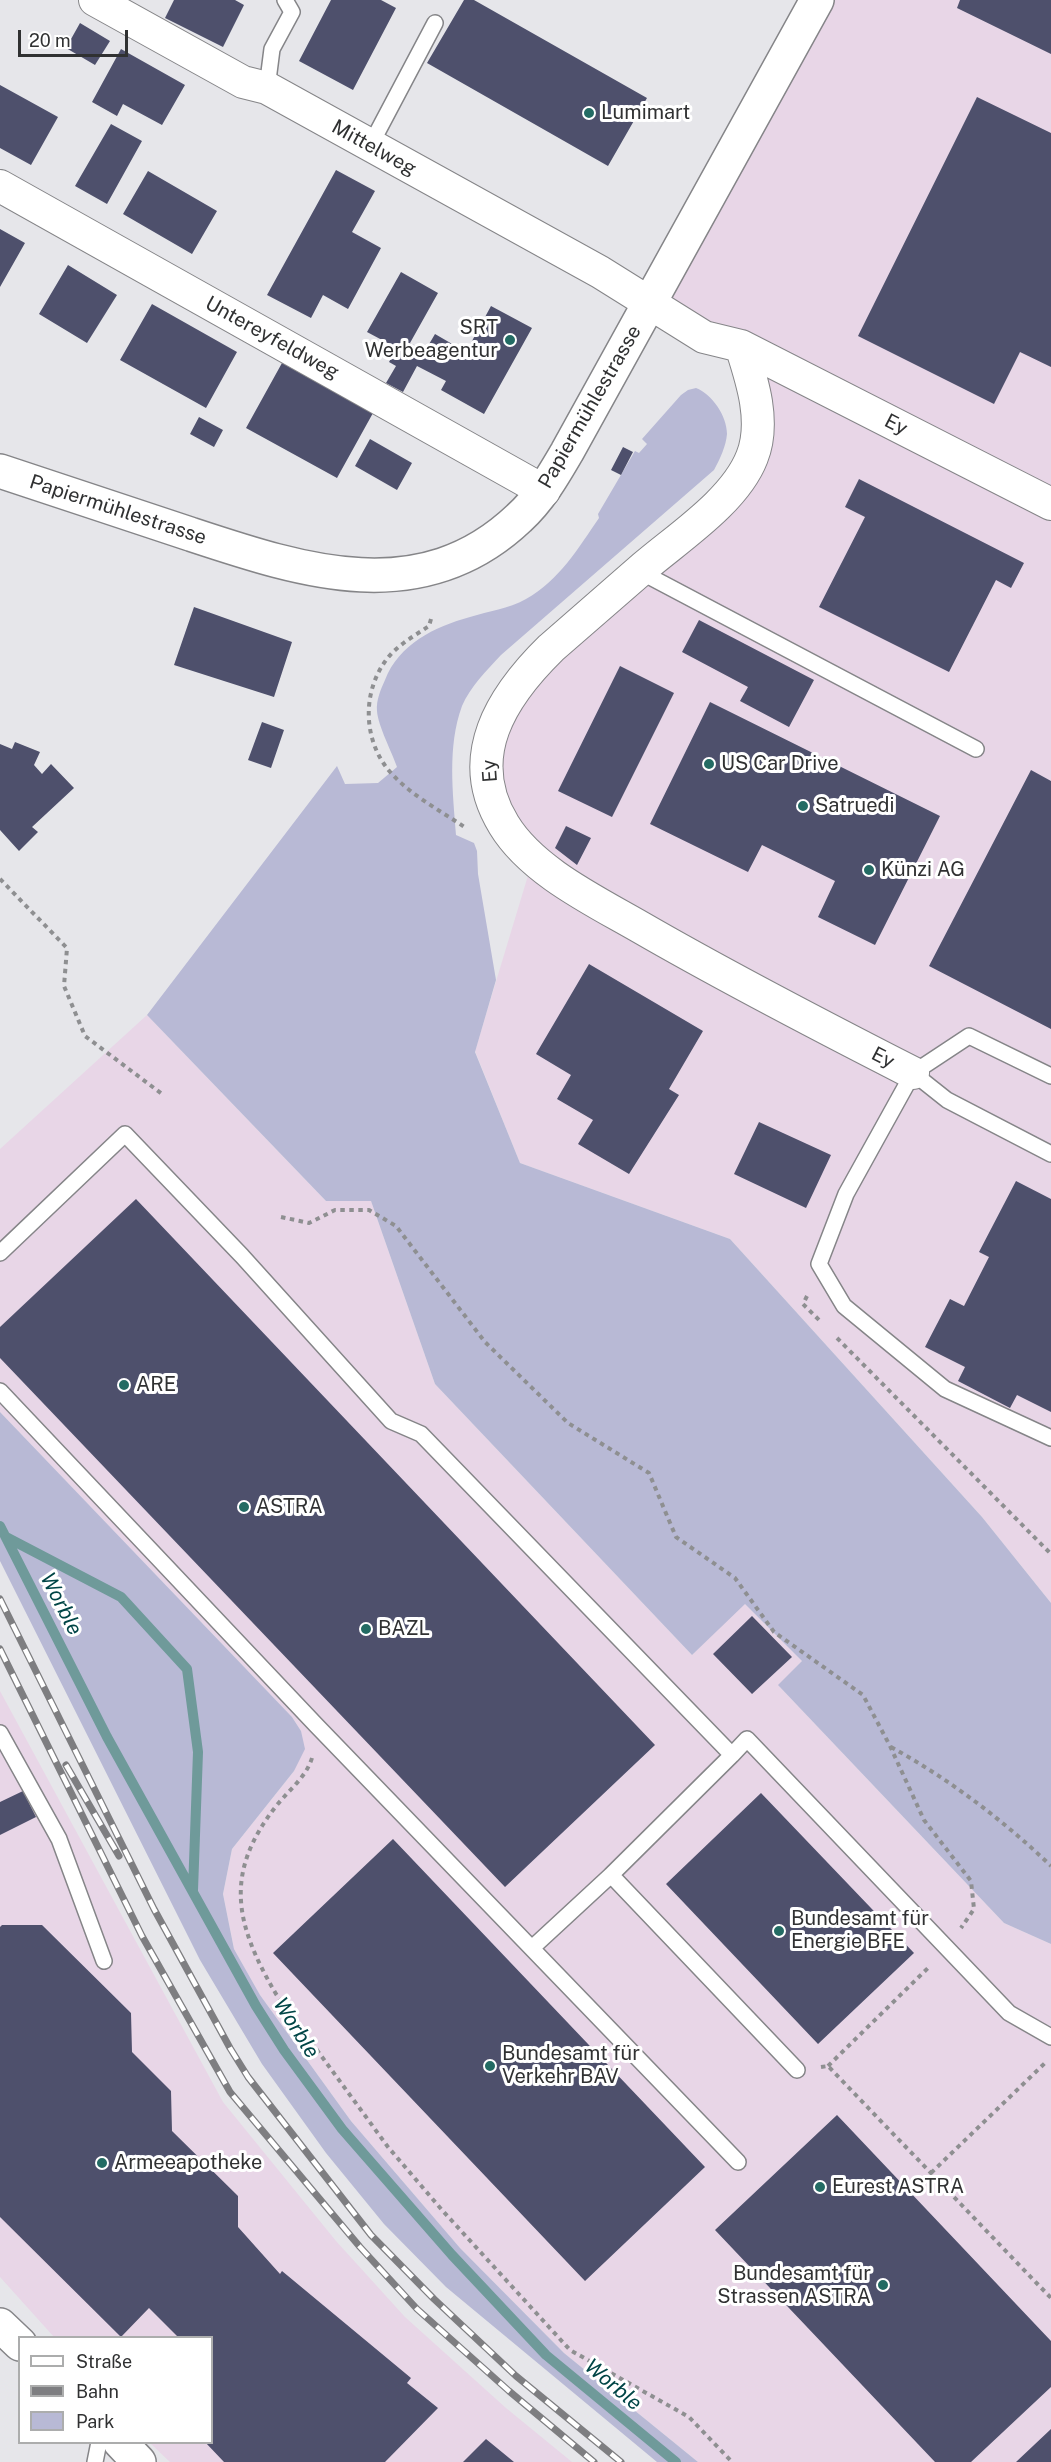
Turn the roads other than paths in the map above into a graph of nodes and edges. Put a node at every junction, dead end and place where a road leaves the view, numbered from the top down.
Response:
1 (95, 0) edge
2 (285, 0) edge
3 (817, 0) edge
4 (435, 23) dead end
5 (267, 88) junction
6 (370, 146) junction
7 (0, 186) edge
8 (649, 303) junction
9 (741, 346) junction
10 (0, 471) edge
11 (544, 491) junction
12 (1051, 504) edge
13 (639, 571) junction
14 (976, 749) dead end
15 (913, 1073) junction
16 (1051, 1076) edge
17 (1051, 1154) edge
18 (0, 1253) edge
19 (0, 1391) edge
20 (1051, 1438) edge
21 (0, 1733) edge
22 (732, 1755) junction
23 (611, 1875) junction
24 (532, 1948) junction
25 (104, 1961) dead end
26 (1051, 2037) edge
27 (797, 2070) road end
28 (738, 2162) dead end
29 (0, 2325) edge
30 (18, 2342) edge
31 (99, 2444) edge
32 (122, 2444) edge
33 (95, 2462) edge
34 (139, 2462) edge

1 - 5 street, Mittelweg
2 - 5 lane
3 - 8 main road, Papiermühlestrasse
4 - 6 lane
5 - 6 street, Mittelweg
6 - 8 street, Mittelweg
7 - 11 street, Untereyfeldweg
8 - 9 street, Ey
8 - 11 main road, Papiermühlestrasse
9 - 12 street, Ey
9 - 13 street, Ey
10 - 11 main road, Papiermühlestrasse
13 - 14 lane
13 - 15 street, Ey
15 - 16 lane
15 - 17 lane
15 - 20 lane
18 - 22 lane
19 - 24 lane
21 - 25 lane
22 - 23 lane
22 - 26 lane
23 - 24 lane
23 - 27 lane
24 - 28 lane
29 - 30 main road
31 - 33 lane
32 - 34 main road

